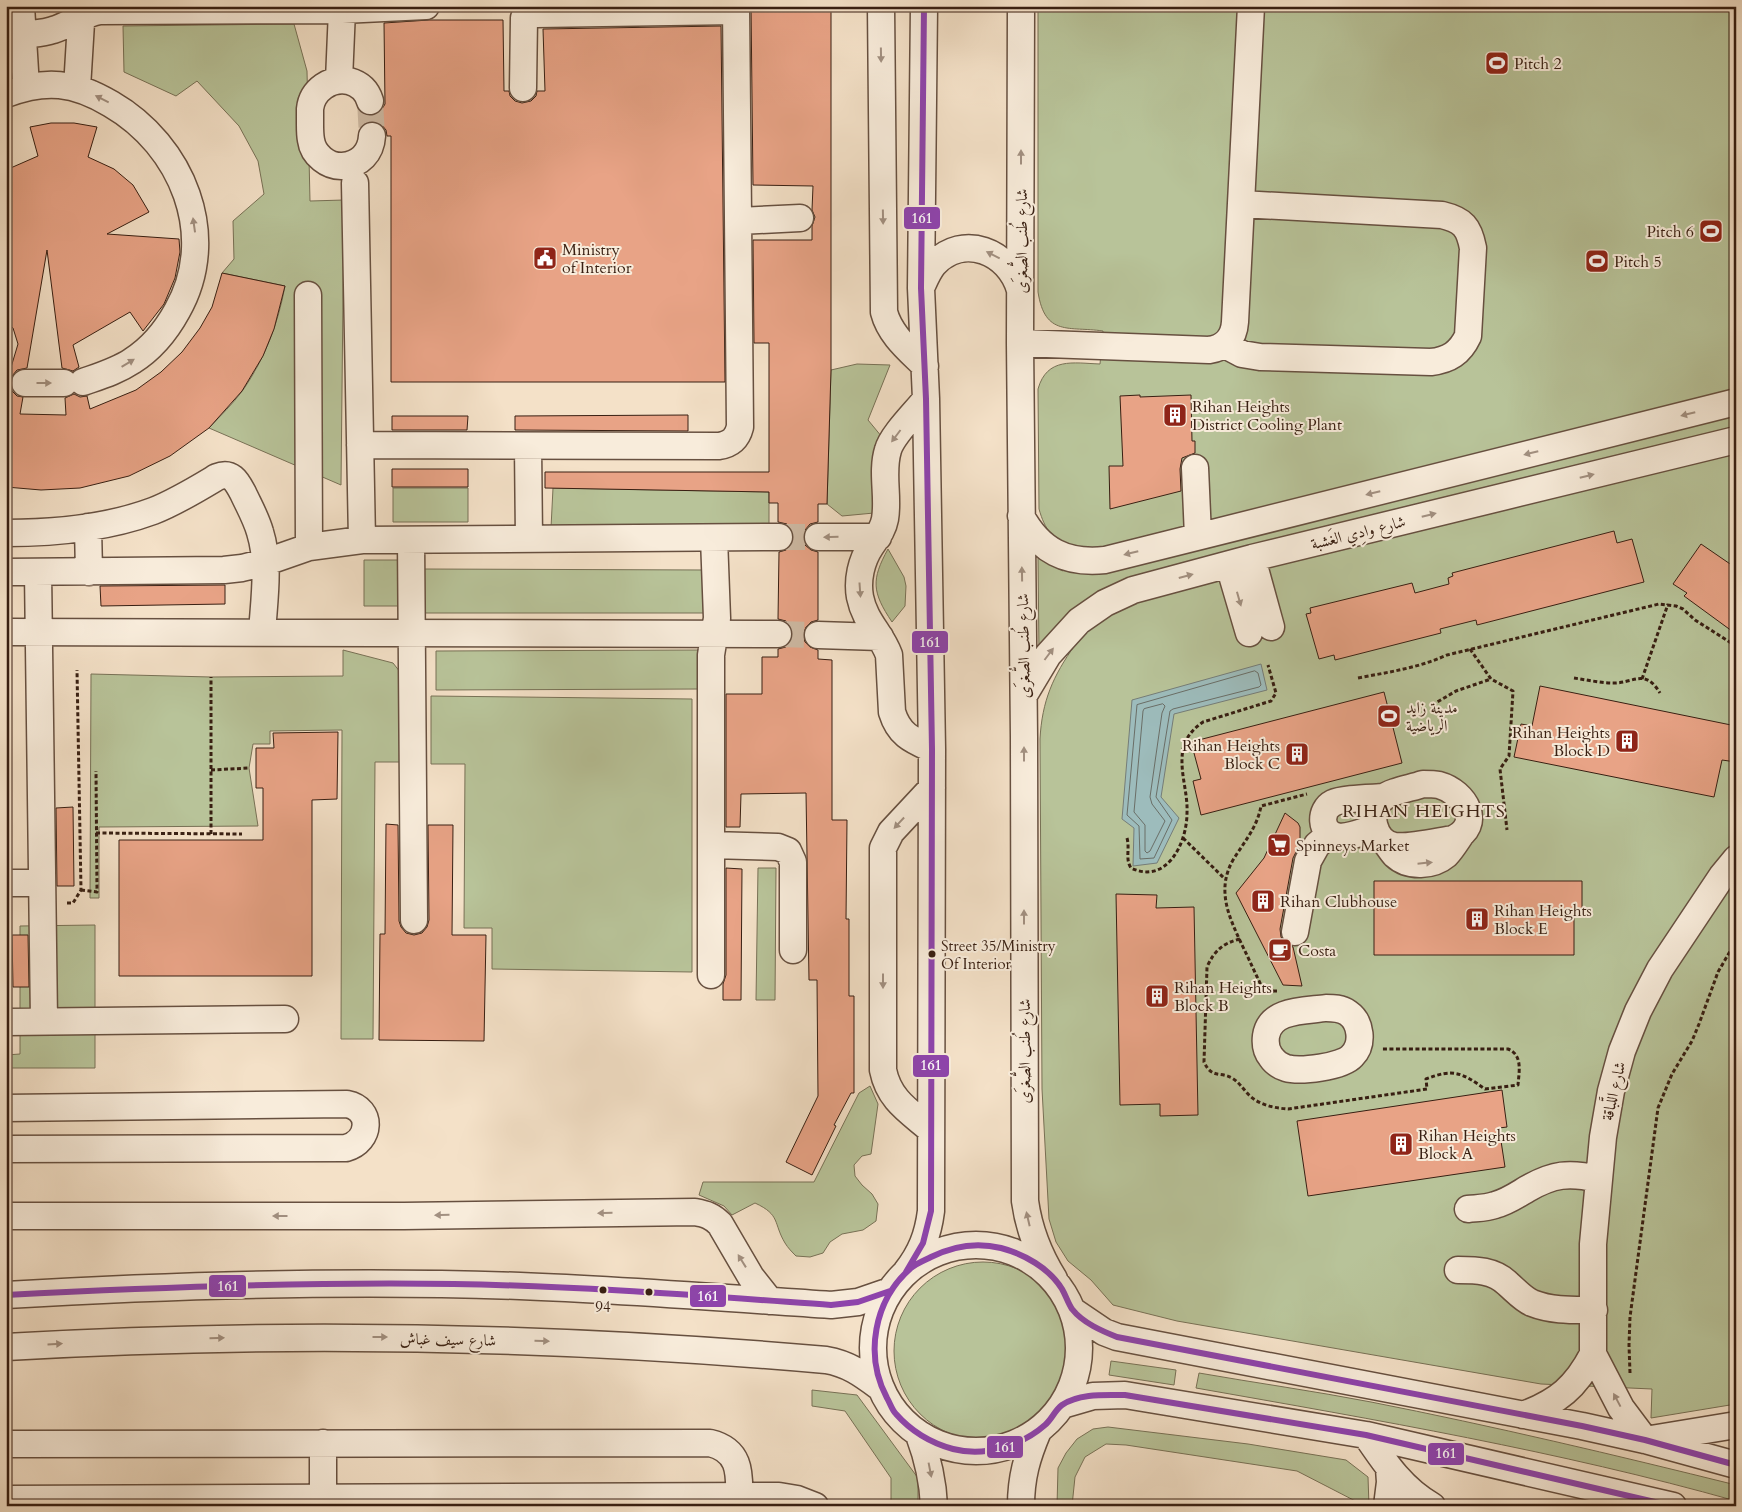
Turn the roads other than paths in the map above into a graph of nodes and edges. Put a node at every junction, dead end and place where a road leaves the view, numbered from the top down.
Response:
1 (21, 6) edge
2 (426, 6) edge
3 (880, 6) edge
4 (924, 6) edge
5 (1021, 6) edge
6 (1251, 6) edge
7 (736, 9) edge
8 (342, 10) junction
9 (611, 10) edge
10 (83, 11) edge
11 (527, 11) edge
12 (14, 34) edge
13 (339, 80) junction
14 (77, 88) junction
15 (523, 88) dead end
16 (16, 90) edge
17 (370, 101) tunnel mouth
18 (372, 136) tunnel mouth
19 (355, 183) dead end
20 (1241, 204) junction
21 (800, 218) dead end
22 (739, 221) junction
23 (921, 288) junction
24 (1021, 293) junction
25 (308, 295) dead end
26 (1020, 344) junction
27 (1225, 345) junction
28 (925, 366) junction
29 (13, 380) edge
30 (926, 398) junction
31 (1736, 402) edge
32 (1736, 440) edge
33 (360, 445) junction
34 (528, 446) junction
35 (1194, 468) dead end
36 (1021, 516) junction
37 (88, 528) junction
38 (11, 533) edge
39 (1198, 536) junction
40 (778, 537) tunnel mouth
41 (818, 537) tunnel mouth
42 (878, 537) junction
43 (714, 538) junction
44 (528, 539) junction
45 (362, 540) junction
46 (411, 540) junction
47 (309, 547) junction
48 (1241, 561) junction
49 (266, 562) junction
50 (20, 572) edge
51 (89, 572) junction
52 (1260, 630) dead end
53 (6, 632) edge
54 (39, 632) junction
55 (262, 633) junction
56 (412, 633) junction
57 (715, 634) junction
58 (778, 634) tunnel mouth
59 (818, 635) tunnel mouth
60 (880, 638) junction
61 (1023, 695) junction
62 (932, 749) junction
63 (932, 788) junction
64 (1384, 796) junction
65 (1330, 834) junction
66 (1381, 835) junction
67 (711, 844) junction
68 (1736, 859) edge
69 (6, 883) edge
70 (42, 893) junction
71 (414, 920) dead end
72 (1295, 932) dead end
73 (793, 950) dead end
74 (711, 975) dead end
75 (285, 1019) dead end
76 (44, 1021) junction
77 (6, 1022) edge
78 (6, 1108) edge
79 (931, 1130) junction
80 (6, 1149) edge
81 (1598, 1179) junction
82 (1468, 1210) dead end
83 (6, 1216) edge
84 (1458, 1270) dead end
85 (1054, 1279) junction
86 (898, 1282) junction
87 (6, 1295) edge
88 (770, 1301) junction
89 (1594, 1310) junction
90 (1073, 1311) junction
91 (6, 1347) edge
92 (1593, 1354) junction
93 (880, 1388) junction
94 (1062, 1406) junction
95 (1523, 1415) junction
96 (1736, 1425) edge
97 (1038, 1430) junction
98 (920, 1435) junction
99 (1366, 1435) junction
100 (1645, 1440) junction
101 (323, 1443) junction
102 (6, 1444) edge
103 (1736, 1465) edge
104 (1389, 1468) junction
105 (739, 1497) junction
106 (322, 1498) junction
107 (6, 1499) edge
108 (815, 1506) edge
109 (934, 1506) edge
110 (1021, 1506) edge
111 (1387, 1506) edge
112 (1432, 1506) edge
113 (1673, 1506) edge

1 - 12 street
2 - 8 street
3 -> 28 street
4 - 23 street
24 -> 5 street, شارع طُنب الصُّغرَى
6 - 20 street
7 - 9 street
7 - 22 street
8 - 10 street
8 - 13 street
9 - 11 street
10 - 12 street
10 - 14 street
11 - 15 street
12 - 16 street
13 - 17 street
13 - 18 street
14 - 16 street
29 -> 14 street
19 - 33 street
20 - 27 street
20 - 27 street
21 - 22 street
22 - 34 street
24 -> 23 street
23 - 28 street
24 - 26 street, شارع طُنب الصُّغرَى
25 - 47 street
26 - 27 street
26 - 36 street, شارع طُنب الصُّغرَى
28 - 30 street
30 -> 42 street
30 - 62 street
31 -> 39 street
48 -> 32 street, شارع وادِي الغَشبة
33 - 34 street
33 - 45 street
34 - 44 street
35 - 39 street
39 -> 36 street
61 -> 36 street, شارع طُنب الصُّغرَى
37 - 38 street
37 - 49 street
37 - 51 street
38 - 50 street
40 - 43 street
42 -> 41 street
42 -> 60 street
43 - 44 street
43 - 57 street
44 - 46 street
45 - 46 street
45 - 47 street
46 - 56 street
47 - 49 street
48 - 52 street
61 -> 48 street, شارع وادِي الغَشبة
49 - 51 street
49 - 55 street
50 - 51 street
50 - 54 street
53 - 54 street
54 - 55 street
54 - 70 street
55 - 56 street
56 - 57 street
56 - 71 street
57 - 58 street
57 - 67 street
59 - 60 street
60 - 62 street
85 -> 61 street, شارع طُنب الصُّغرَى
62 - 63 street
63 - 79 street
63 -> 79 street
64 - 65 street
64 - 66 street
66 -> 64 street
65 - 66 street
65 - 72 street
67 - 73 street
67 - 74 street
68 - 81 street, شارع اللَّباقة
69 - 70 street
70 - 76 street
75 - 76 street
76 - 77 street
78 - 80 street
79 - 86 street
81 - 82 street
81 - 89 street, شارع اللَّباقة
88 -> 83 street
84 - 89 street
85 - 86 street
85 - 90 street
86 - 88 street
86 - 93 street
87 - 88 street
89 - 92 street, شارع اللَّباقة
90 - 94 street
90 - 95 street
91 -> 93 street, شارع سيف غباش
92 - 95 street, شارع اللَّباقة
100 -> 92 street, شارع اللَّباقة
93 - 98 street
94 - 97 street
94 - 99 street
95 - 100 street
96 - 100 street
97 - 98 street
97 - 110 street
98 -> 109 street
99 - 104 street
99 - 113 street
100 - 103 street
101 - 102 street
101 - 105 street
101 - 106 street
104 - 111 street
104 - 112 street
105 - 106 street
105 - 108 street
106 - 107 street

